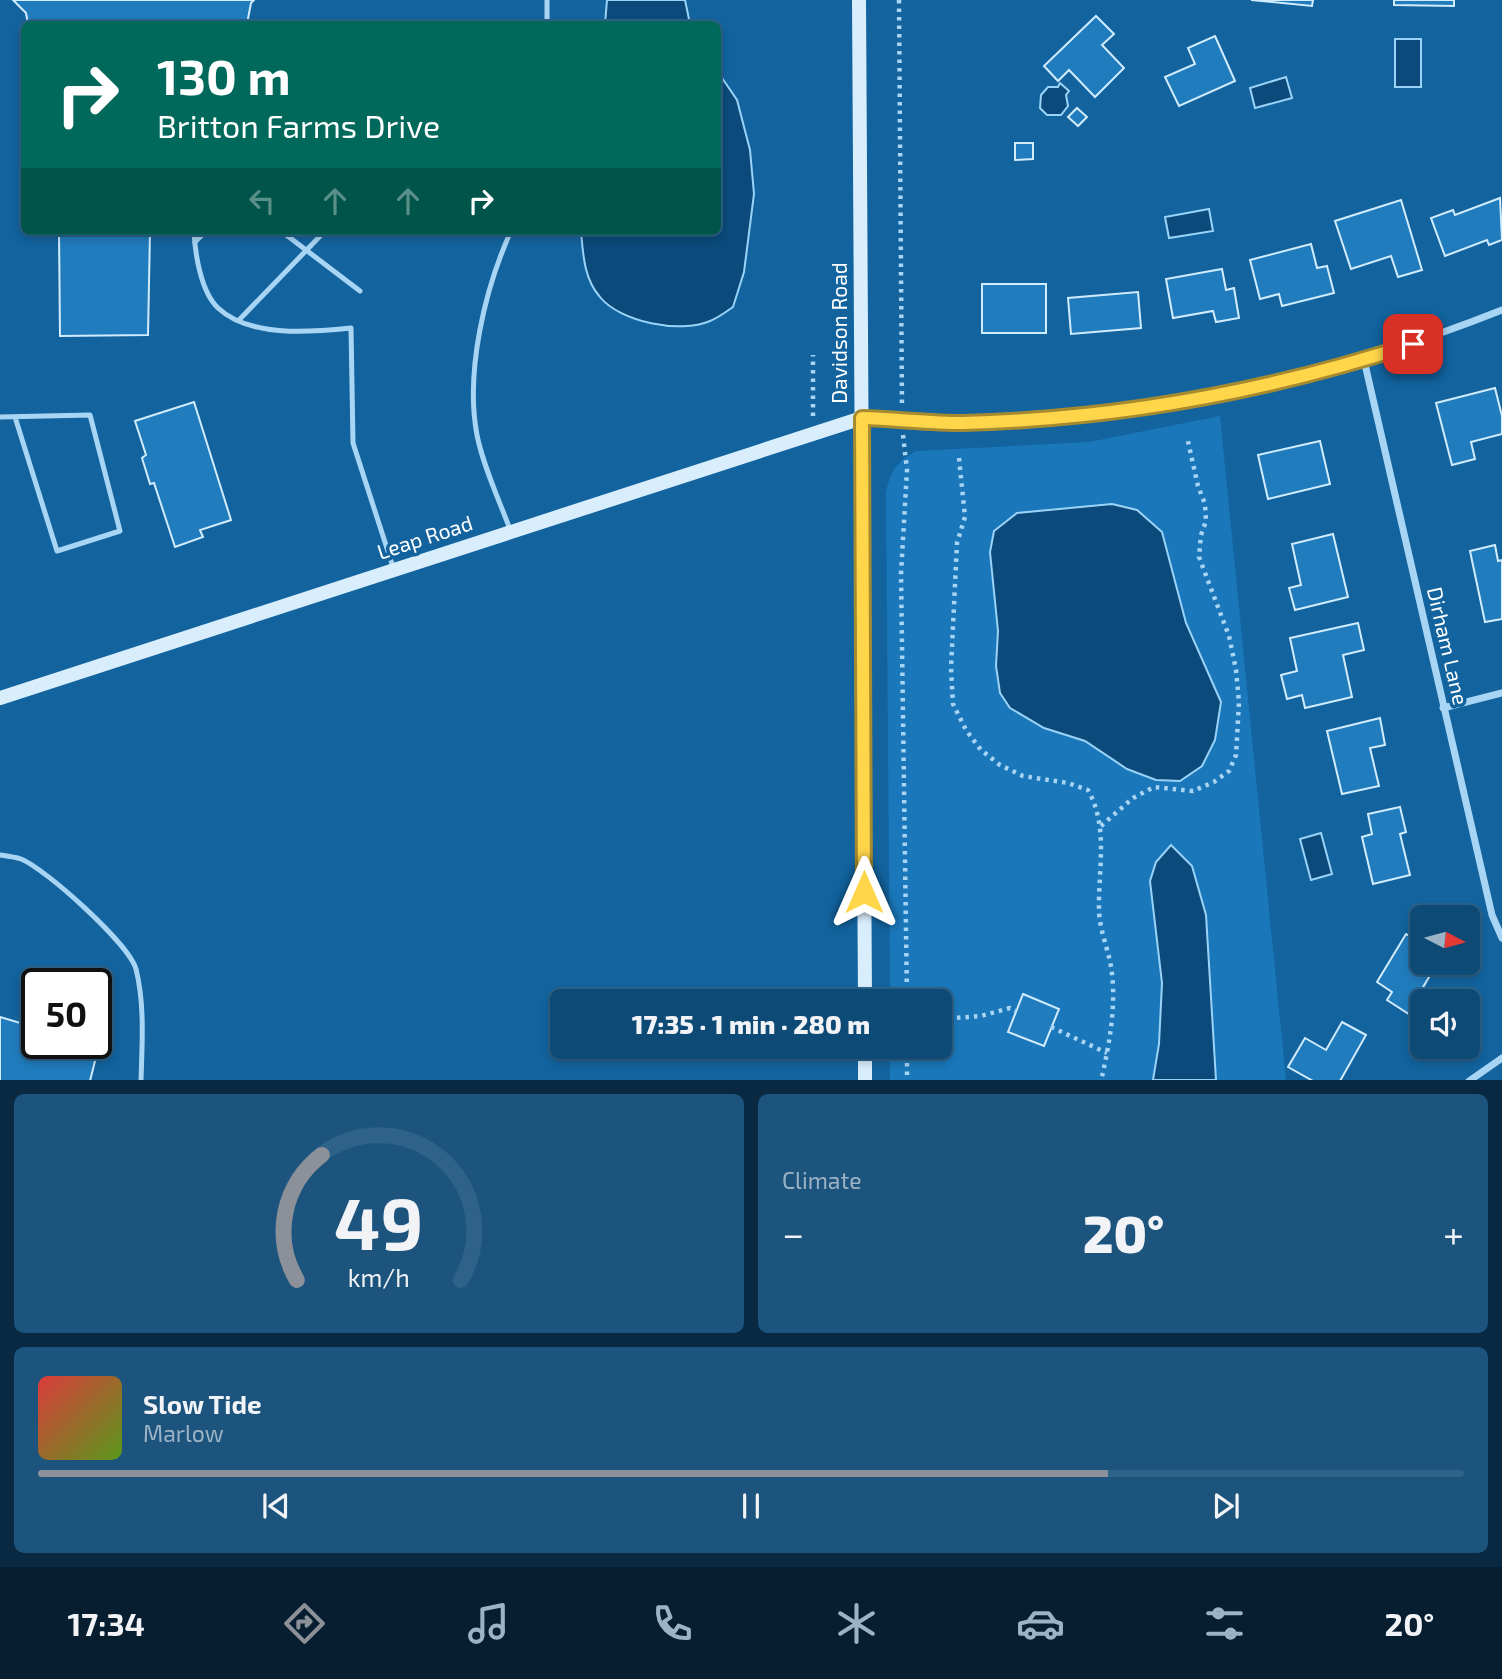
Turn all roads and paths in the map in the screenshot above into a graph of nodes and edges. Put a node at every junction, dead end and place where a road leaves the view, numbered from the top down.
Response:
1 (547, 0) edge
2 (859, 0) edge
3 (900, 0) edge
4 (547, 21) edge
5 (194, 235) edge
6 (202, 235) edge
7 (286, 235) edge
8 (321, 235) edge
9 (509, 235) edge
10 (195, 242) junction
11 (306, 250) junction
12 (360, 291) dead end
13 (1502, 310) edge
14 (239, 320) junction
15 (813, 355) dead end
16 (1364, 360) junction
17 (0, 417) edge
18 (15, 417) junction
19 (862, 418) junction
20 (902, 420) junction
21 (812, 434) junction
22 (1187, 437) dead end
23 (959, 458) dead end
24 (511, 532) junction
25 (394, 570) junction
26 (1502, 693) edge
27 (0, 698) edge
28 (1443, 708) junction
29 (1101, 826) junction
30 (0, 855) edge
31 (1502, 938) edge
32 (864, 989) edge
33 (907, 989) edge
34 (1016, 1010) dead end
35 (952, 1018) edge
36 (1051, 1027) dead end
37 (1107, 1053) junction
38 (1502, 1058) edge
39 (865, 1059) edge
40 (907, 1059) edge
41 (141, 1080) edge
42 (865, 1080) edge
43 (907, 1080) edge
44 (1101, 1080) edge
45 (1469, 1080) edge

1 - 4 lane
2 - 19 main road, Davidson Road
3 - 20 path
5 - 10 lane
6 - 10 lane
7 - 11 lane
8 - 11 lane
9 - 24 lane
10 - 14 lane
11 - 12 lane
11 - 14 lane
13 - 16 street
14 - 25 lane
15 - 21 path
16 - 20 street
16 - 28 street, Dirham Lane
17 - 18 lane
18 - 18 lane
19 - 20 street
19 - 21 main road, Leap Road
19 - 32 main road, Davidson Road
20 - 33 path
21 - 24 main road, Leap Road
22 - 29 path
23 - 29 path
24 - 25 main road, Leap Road
25 - 27 main road, Leap Road
26 - 28 street
28 - 31 street, Dirham Lane
29 - 37 path
30 - 41 lane
34 - 35 path
36 - 37 path
37 - 44 path
38 - 45 street
39 - 42 main road
40 - 43 path

